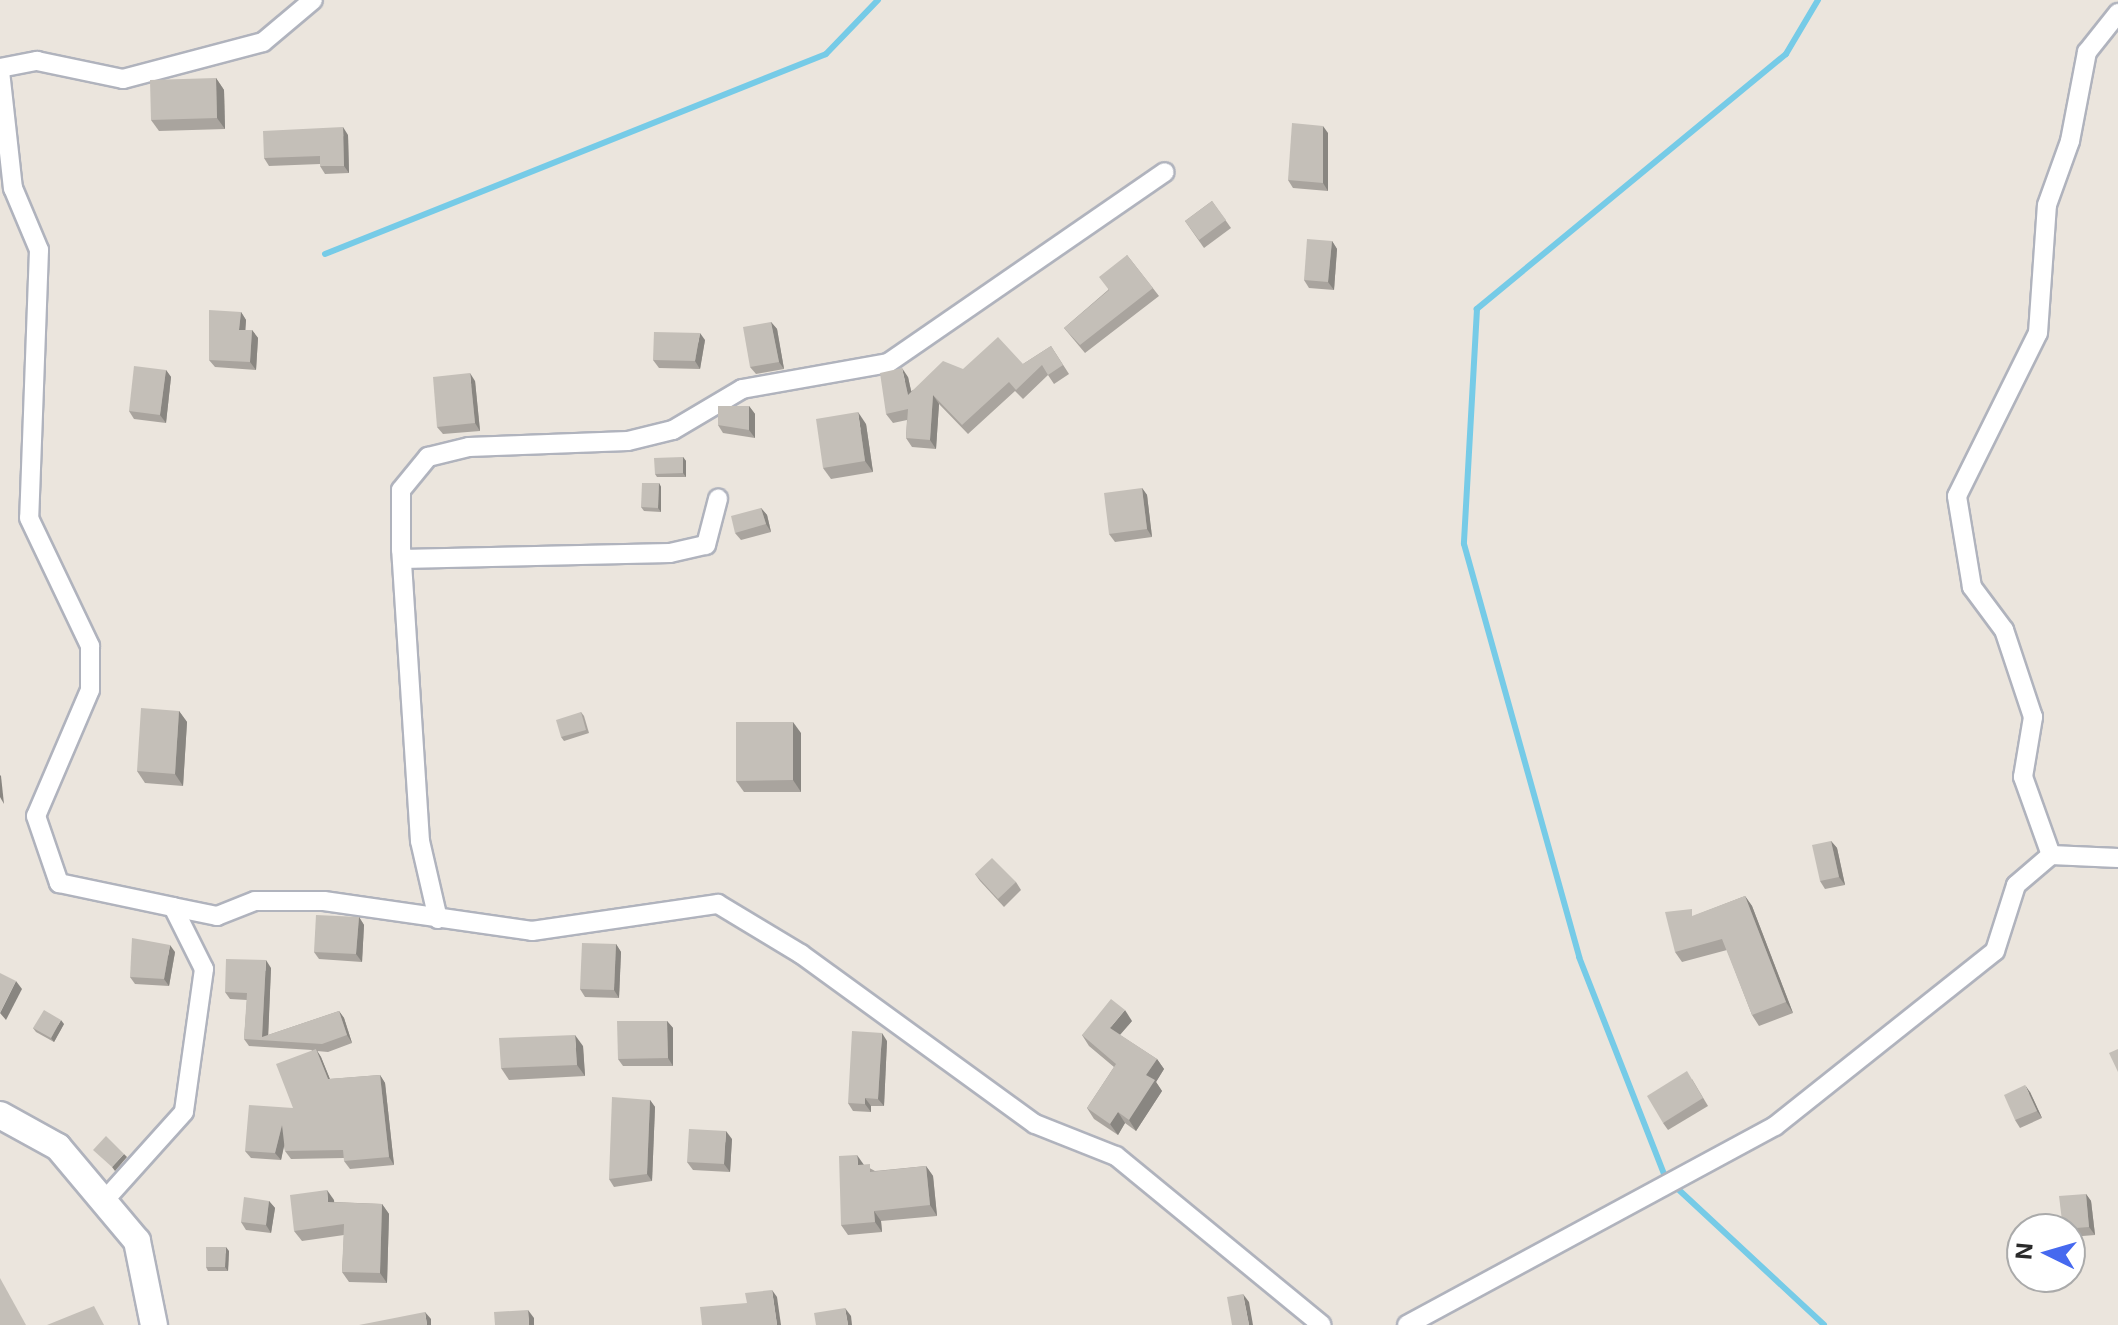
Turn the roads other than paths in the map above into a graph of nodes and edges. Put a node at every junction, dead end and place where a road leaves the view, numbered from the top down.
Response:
1 (313, 0) edge
2 (2118, 13) edge
3 (0, 70) edge
4 (1165, 172) dead end
5 (718, 499) dead end
6 (402, 559) junction
7 (2051, 855) junction
8 (2118, 858) edge
9 (173, 907) junction
10 (438, 919) junction
11 (0, 1115) edge
12 (104, 1201) junction
13 (154, 1325) edge
14 (1322, 1325) edge
15 (1407, 1325) edge

1 - 3 street
2 - 7 street
3 - 9 street
4 - 6 street
5 - 6 street
6 - 10 street
7 - 8 street
7 - 15 street
9 - 10 street
9 - 12 street
10 - 14 street
11 - 12 street
12 - 13 street

